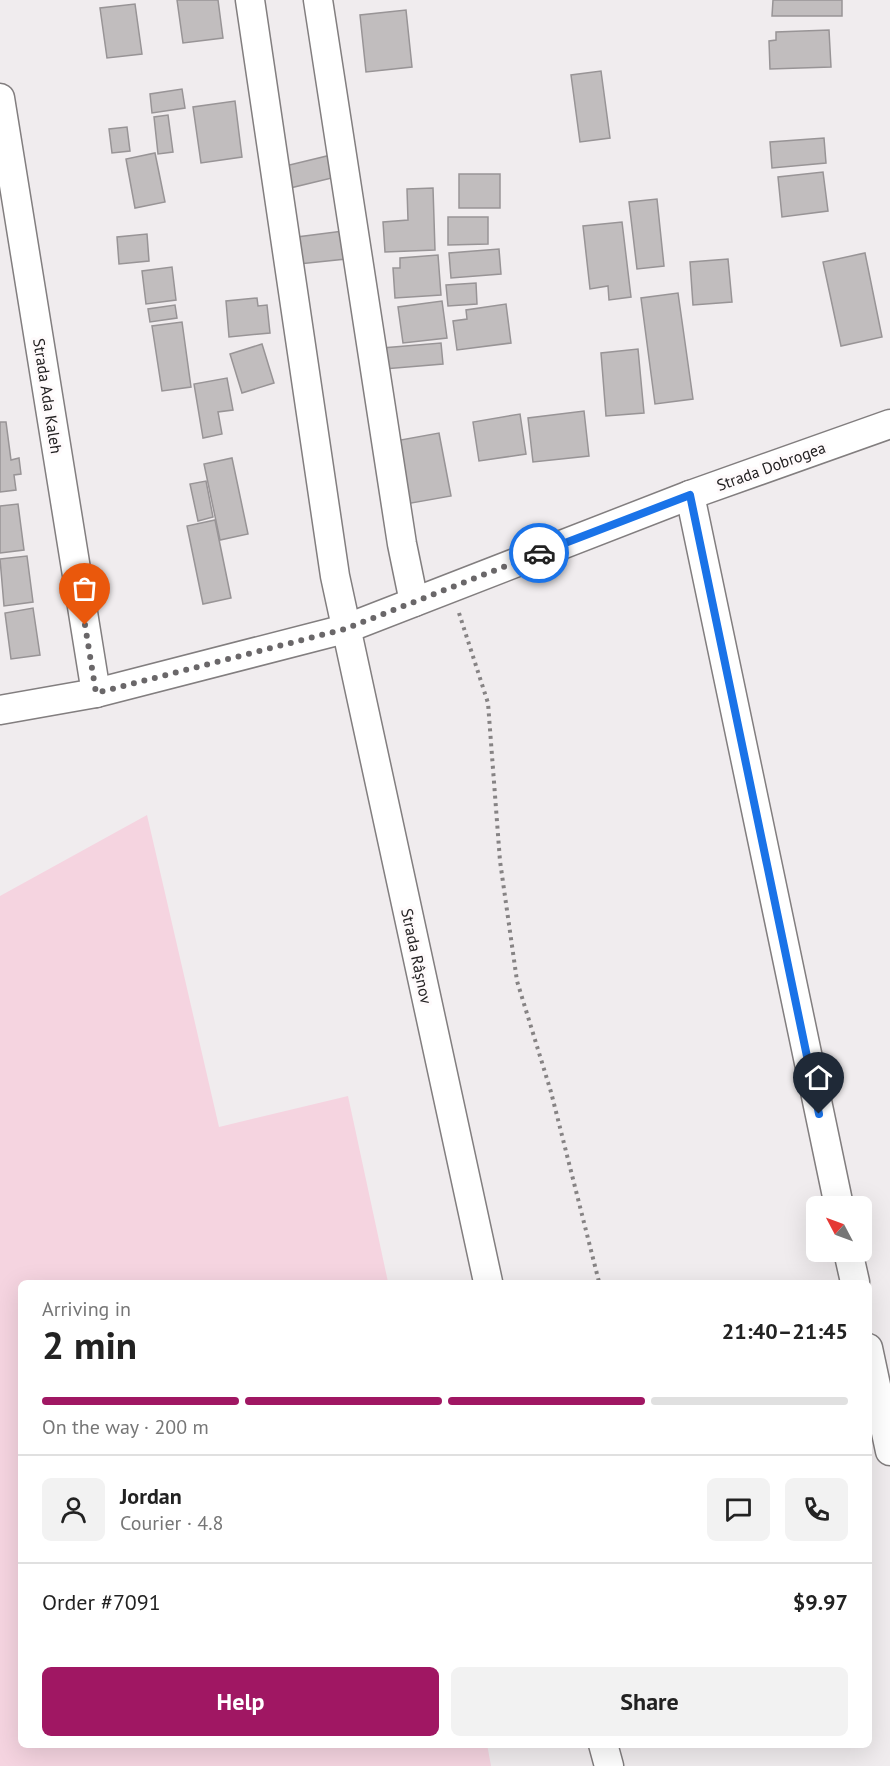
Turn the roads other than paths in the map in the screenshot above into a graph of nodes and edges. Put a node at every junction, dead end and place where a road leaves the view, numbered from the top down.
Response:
1 (250, 0) edge
2 (318, 0) edge
3 (0, 98) edge
4 (890, 424) edge
5 (690, 495) junction
6 (414, 602) junction
7 (345, 629) junction
8 (96, 693) junction
9 (0, 710) edge
10 (837, 1196) edge
11 (850, 1262) edge
12 (488, 1280) edge
13 (855, 1280) edge
14 (872, 1367) edge
15 (890, 1451) edge
16 (604, 1748) edge
17 (609, 1766) edge

1 - 7 street, Strada Râșnov
2 - 6 street
3 - 8 street, Strada Ada Kaleh
4 - 5 street, Strada Dobrogea
5 - 6 street, Strada Dobrogea
5 - 10 street
6 - 7 street, Strada Dobrogea
7 - 8 street, Strada Dobrogea
7 - 12 street, Strada Râșnov
8 - 9 street, Strada Dobrogea
11 - 13 street
14 - 15 street
16 - 17 street

